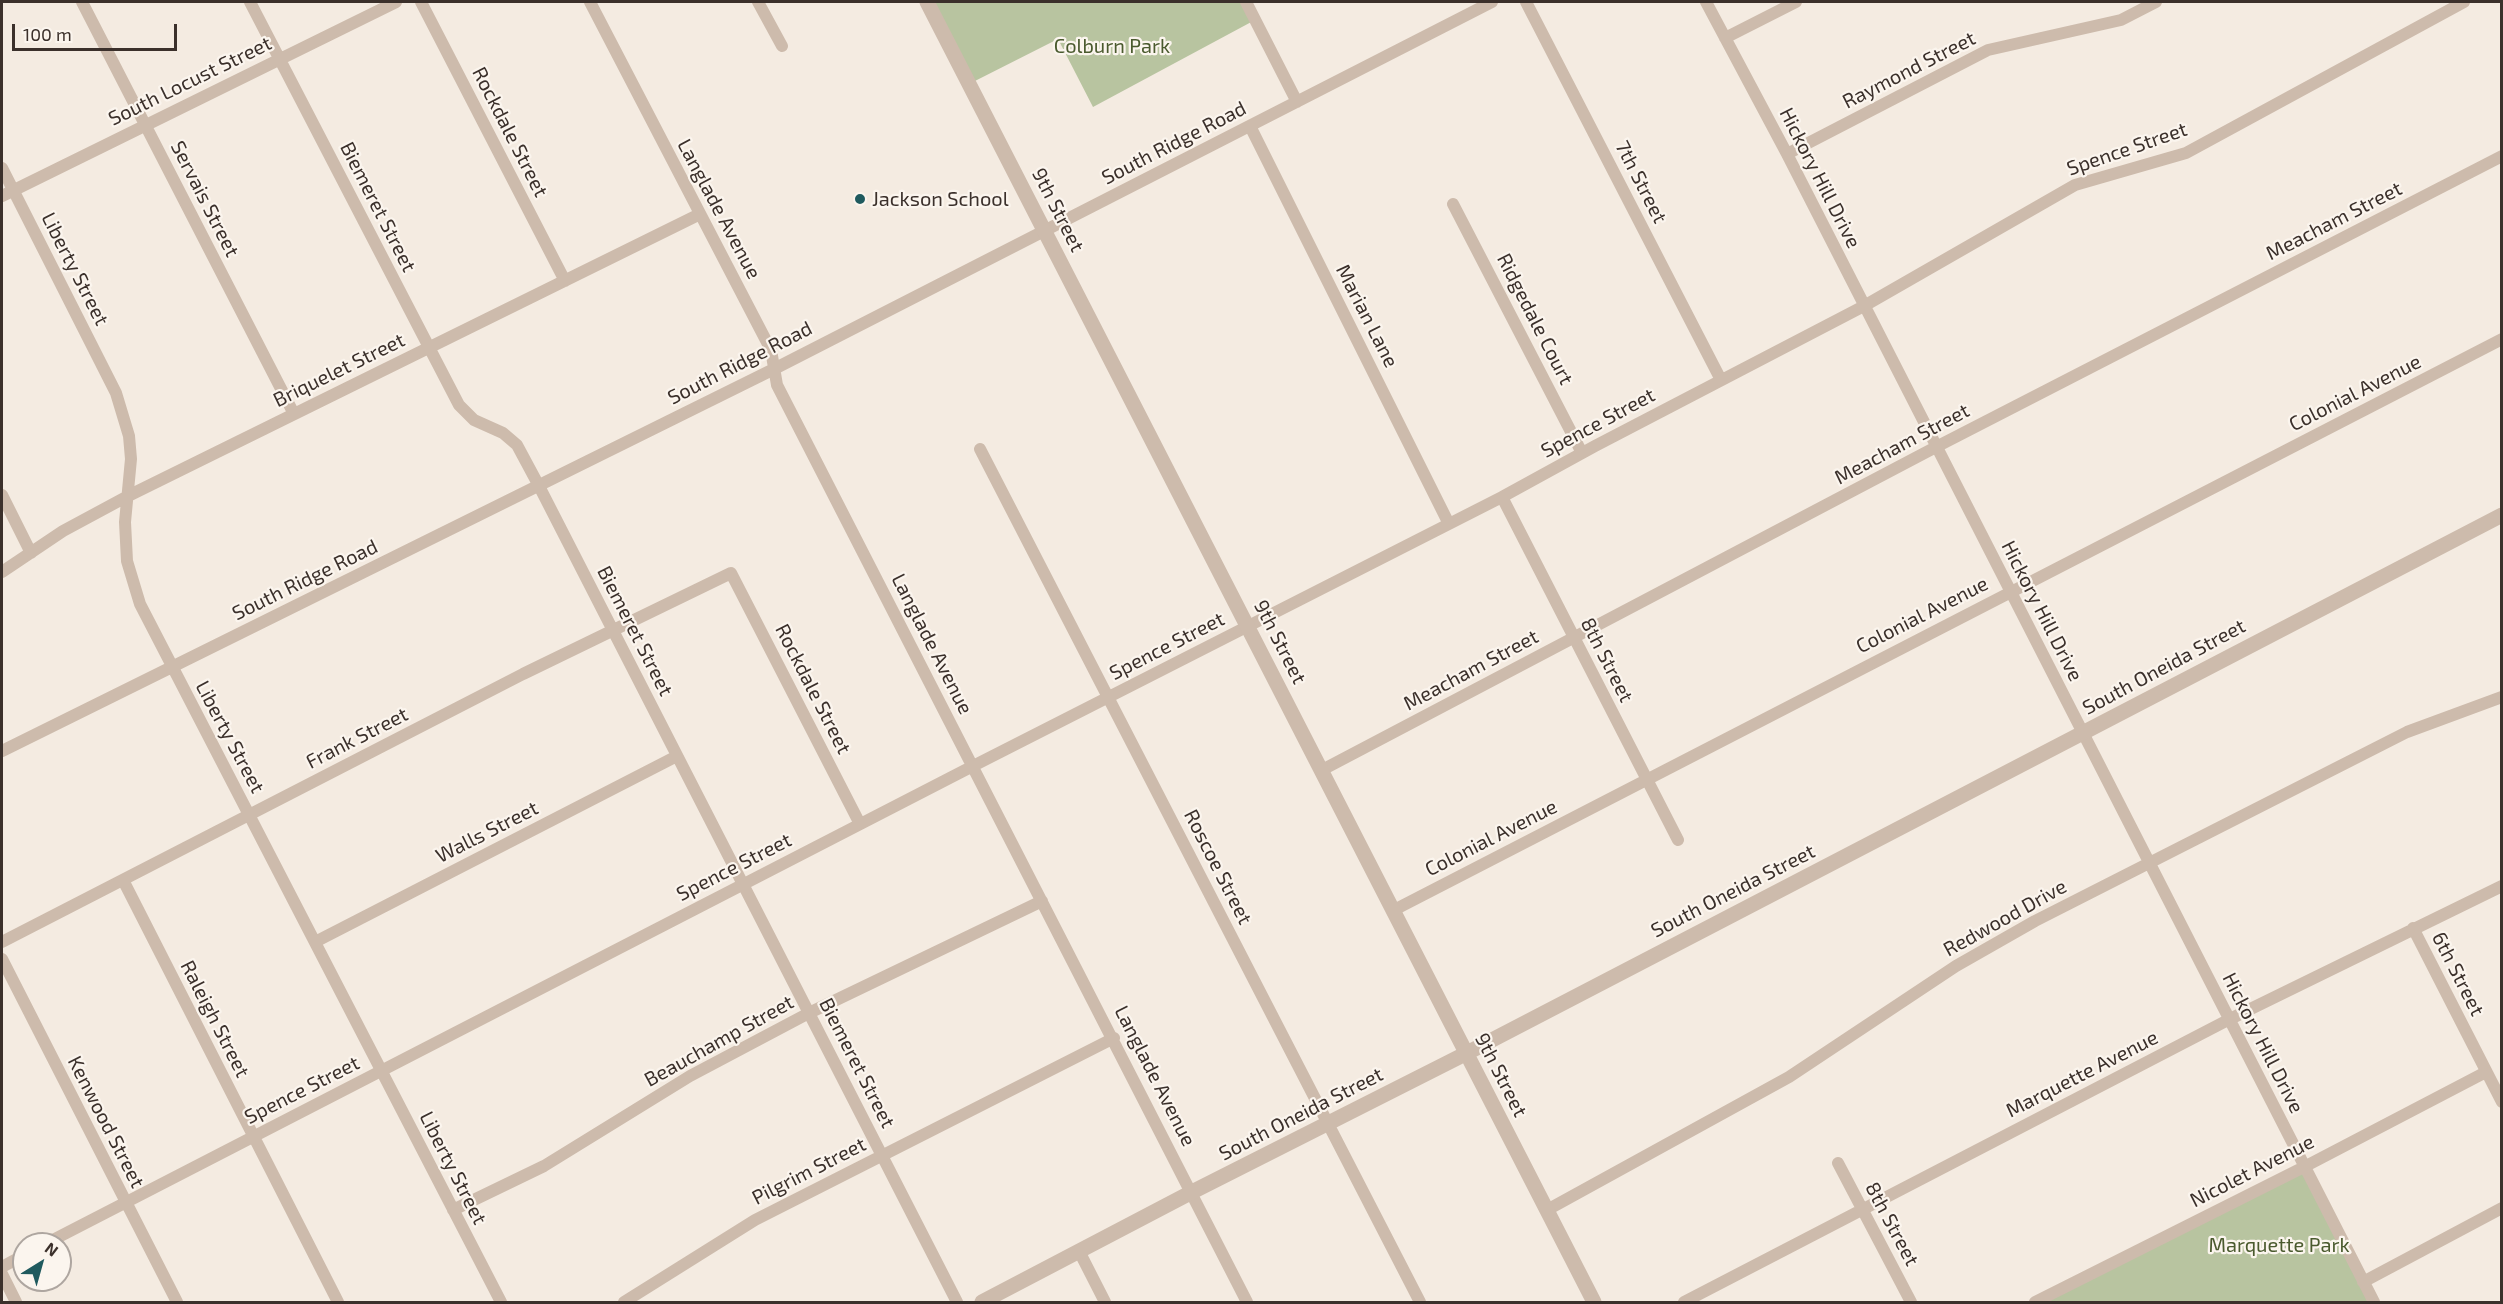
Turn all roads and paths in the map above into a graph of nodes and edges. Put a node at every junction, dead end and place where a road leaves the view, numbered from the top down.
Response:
1 (82, 2) edge
2 (250, 2) edge
3 (396, 2) edge
4 (421, 2) edge
5 (590, 2) edge
6 (758, 2) edge
7 (927, 2) edge
8 (1246, 2) edge
9 (1492, 2) edge
10 (1526, 2) edge
11 (1706, 2) edge
12 (1796, 2) edge
13 (2156, 2) edge
14 (2464, 2) edge
15 (1725, 38) junction
16 (782, 46) dead end
17 (280, 58) junction
18 (1297, 102) junction
19 (145, 125) junction
20 (1250, 126) junction
21 (1787, 154) junction
22 (2502, 156) edge
23 (2, 168) edge
24 (7, 193) edge
25 (1453, 204) dead end
26 (700, 214) junction
27 (1045, 231) junction
28 (565, 281) junction
29 (1864, 306) junction
30 (2502, 339) edge
31 (428, 348) junction
32 (774, 369) junction
33 (1721, 380) junction
34 (294, 414) junction
35 (1936, 447) junction
36 (980, 449) dead end
37 (1582, 453) junction
38 (539, 486) junction
39 (2, 495) edge
40 (128, 496) junction
41 (1502, 497) junction
42 (2502, 515) edge
43 (1449, 524) junction
44 (31, 554) junction
45 (2, 572) edge
46 (731, 573) joint
47 (2010, 592) junction
48 (1248, 626) junction
49 (613, 630) junction
50 (1574, 638) junction
51 (172, 667) junction
52 (1109, 697) junction
53 (2502, 697) edge
54 (2082, 733) junction
55 (2, 751) edge
56 (677, 756) junction
57 (973, 766) junction
58 (1322, 770) junction
59 (1647, 780) junction
60 (249, 816) junction
61 (860, 824) junction
62 (1678, 840) dead end
63 (2150, 862) junction
64 (123, 880) junction
65 (743, 884) junction
66 (2502, 886) edge
67 (1042, 901) junction
68 (1394, 910) junction
69 (2413, 928) junction
70 (2, 942) edge
71 (315, 942) junction
72 (2, 960) edge
73 (809, 1013) junction
74 (2228, 1020) junction
75 (1114, 1038) junction
76 (1467, 1053) junction
77 (381, 1071) junction
78 (2486, 1072) junction
79 (2502, 1102) edge
80 (1328, 1124) junction
81 (253, 1137) junction
82 (882, 1155) junction
83 (1838, 1163) dead end
84 (2304, 1167) junction
85 (1192, 1192) junction
86 (126, 1203) junction
87 (2502, 1208) edge
88 (453, 1210) junction
89 (1547, 1210) junction
90 (1862, 1210) junction
91 (69, 1232) edge
92 (1079, 1251) junction
93 (2, 1274) edge
94 (2363, 1282) junction
95 (16, 1302) edge
96 (177, 1302) edge
97 (338, 1302) edge
98 (501, 1302) edge
99 (624, 1302) edge
100 (957, 1302) edge
101 (982, 1302) edge
102 (1105, 1302) edge
103 (1247, 1302) edge
104 (1419, 1302) edge
105 (1594, 1302) edge
106 (1684, 1302) edge
107 (1911, 1302) edge
108 (2035, 1302) edge
109 (2374, 1302) edge

1 - 19 street, Servais Street
2 - 17 street, Biemeret Street
3 - 17 street, South Locust Street
4 - 28 street, Rockdale Street
5 - 26 street, Langlade Avenue
6 - 16 street
7 - 27 street, 9th Street
8 - 18 street
9 - 18 street, South Ridge Road
10 - 33 street, 7th Street
11 - 15 street, Hickory Hill Drive
12 - 15 street
13 - 21 street, Raymond Street
14 - 29 street, Spence Street
15 - 21 street, Hickory Hill Drive
17 - 19 street, South Locust Street
17 - 31 street, Biemeret Street
18 - 20 street, South Ridge Road
19 - 24 street, South Locust Street
19 - 34 street, Servais Street
20 - 27 street, South Ridge Road
20 - 43 street, Marian Lane
21 - 29 street, Hickory Hill Drive
22 - 35 street, Meacham Street
23 - 24 street, Liberty Street
24 - 40 street, Liberty Street
25 - 37 street, Ridgedale Court
26 - 28 street, Briquelet Street
26 - 32 street, Langlade Avenue
27 - 32 street, South Ridge Road
27 - 48 street, 9th Street
28 - 31 street, Briquelet Street
29 - 33 street, Spence Street
29 - 35 street, Hickory Hill Drive
30 - 47 street, Colonial Avenue
31 - 34 street, Briquelet Street
31 - 38 street, Biemeret Street
32 - 38 street, South Ridge Road
32 - 57 street, Langlade Avenue
33 - 37 street, Spence Street
34 - 40 street, Briquelet Street
35 - 47 street, Hickory Hill Drive
35 - 50 street, Meacham Street
36 - 52 street, Roscoe Street
37 - 41 street, Spence Street
38 - 49 street, Biemeret Street
38 - 51 street, South Ridge Road
39 - 44 street
40 - 44 street, Briquelet Street
40 - 51 street, Liberty Street
41 - 43 street, Spence Street
41 - 50 street, 8th Street
42 - 54 street, South Oneida Street
43 - 48 street, Spence Street
44 - 45 street, Briquelet Street
46 - 49 street, Frank Street
46 - 61 street, Rockdale Street
47 - 54 street, Hickory Hill Drive
47 - 59 street, Colonial Avenue
48 - 52 street, Spence Street
48 - 58 street, 9th Street
49 - 56 street, Biemeret Street
49 - 60 street, Frank Street
50 - 58 street, Meacham Street
50 - 59 street, 8th Street
51 - 55 street, South Ridge Road
51 - 60 street, Liberty Street
52 - 57 street, Spence Street
52 - 80 street, Roscoe Street
53 - 63 street, Redwood Drive
54 - 63 street, Hickory Hill Drive
54 - 76 street, South Oneida Street
56 - 65 street, Biemeret Street
56 - 71 street, Walls Street
57 - 61 street, Spence Street
57 - 67 street, Langlade Avenue
58 - 68 street, 9th Street
59 - 62 street, 8th Street
59 - 68 street, Colonial Avenue
60 - 64 street, Frank Street
60 - 71 street, Liberty Street
61 - 65 street, Spence Street
63 - 74 street, Hickory Hill Drive
63 - 89 street, Redwood Drive
64 - 70 street, Frank Street
64 - 81 street, Raleigh Street
65 - 73 street, Biemeret Street
65 - 77 street, Spence Street
66 - 69 street, Marquette Avenue
67 - 73 street, Beauchamp Street
67 - 75 street, Langlade Avenue
68 - 76 street, 9th Street
69 - 74 street, Marquette Avenue
69 - 78 street, 6th Street
71 - 77 street, Liberty Street
72 - 86 street, Kenwood Street
73 - 82 street, Biemeret Street
73 - 88 street, Beauchamp Street
74 - 84 street, Hickory Hill Drive
74 - 90 street, Marquette Avenue
75 - 82 street, Pilgrim Street
75 - 85 street, Langlade Avenue
76 - 80 street, South Oneida Street
76 - 89 street, 9th Street
77 - 81 street, Spence Street
77 - 88 street, Liberty Street
78 - 79 street, 6th Street
78 - 84 street, Nicolet Avenue
80 - 85 street, South Oneida Street
80 - 104 street, Roscoe Street
81 - 86 street, Spence Street
81 - 97 street, Raleigh Street
82 - 99 street, Pilgrim Street
82 - 100 street, Biemeret Street
83 - 90 street, 8th Street
84 - 94 street, Hickory Hill Drive
84 - 108 street, Nicolet Avenue
85 - 92 street, South Oneida Street
85 - 103 street, Langlade Avenue
86 - 91 street, Spence Street
86 - 96 street, Kenwood Street
87 - 94 street
88 - 98 street, Liberty Street
89 - 105 street, 9th Street
90 - 106 street, Marquette Avenue
90 - 107 street, 8th Street
92 - 101 street, South Oneida Street
92 - 102 street
93 - 95 street
94 - 109 street, Hickory Hill Drive

